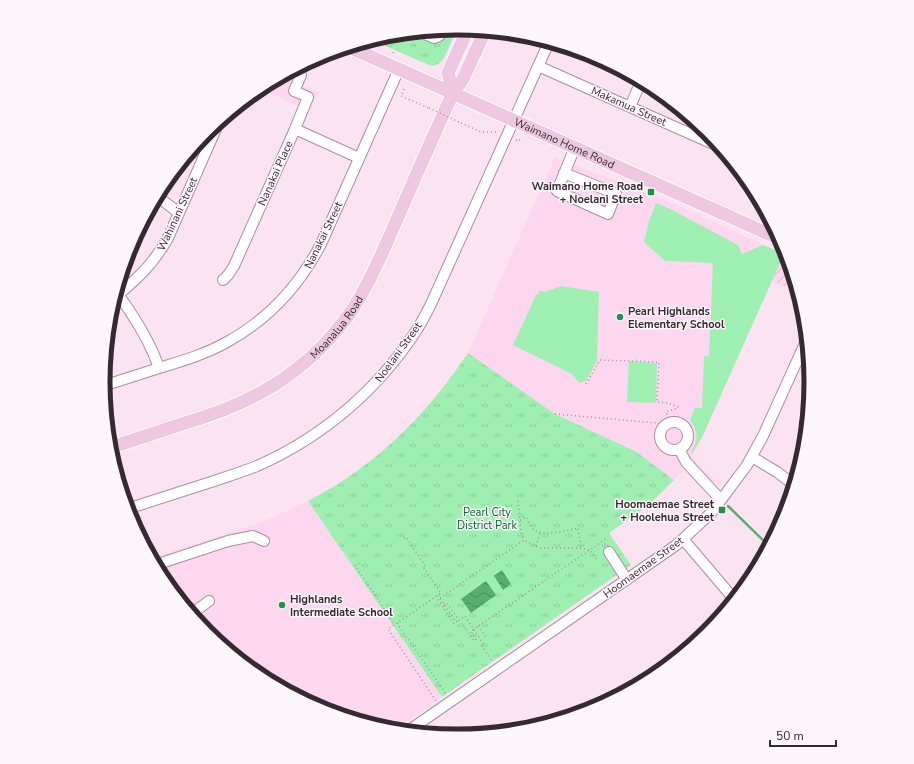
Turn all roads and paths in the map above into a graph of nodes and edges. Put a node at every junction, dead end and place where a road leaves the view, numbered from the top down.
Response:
1 (465, 35) edge
2 (483, 36) edge
3 (546, 47) edge
4 (357, 50) edge
5 (538, 66) junction
6 (399, 69) junction
7 (298, 74) edge
8 (639, 86) edge
9 (404, 89) dead end
10 (452, 93) junction
11 (630, 107) junction
12 (513, 120) junction
13 (295, 128) junction
14 (496, 132) dead end
15 (213, 136) edge
16 (520, 139) dead end
17 (704, 139) edge
18 (516, 140) dead end
19 (575, 147) junction
20 (359, 158) junction
21 (564, 173) junction
22 (161, 199) edge
23 (179, 213) junction
24 (771, 235) edge
25 (223, 280) dead end
26 (123, 289) edge
27 (120, 299) edge
28 (802, 350) edge
29 (159, 368) junction
30 (110, 384) edge
31 (586, 384) dead end
32 (555, 414) dead end
33 (668, 416) dead end
34 (663, 427) junction
35 (116, 446) edge
36 (679, 449) junction
37 (752, 457) junction
38 (789, 482) edge
39 (721, 500) junction
40 (518, 501) dead end
41 (133, 507) edge
42 (520, 520) junction
43 (540, 533) junction
44 (404, 538) dead end
45 (606, 539) dead end
46 (684, 539) junction
47 (524, 540) junction
48 (264, 541) dead end
49 (536, 546) junction
50 (581, 548) junction
51 (590, 550) junction
52 (609, 552) dead end
53 (597, 560) dead end
54 (161, 563) edge
55 (359, 563) dead end
56 (627, 580) junction
57 (731, 595) edge
58 (437, 596) junction
59 (440, 598) junction
60 (209, 601) dead end
61 (444, 605) junction
62 (196, 611) edge
63 (459, 620) junction
64 (396, 623) junction
65 (453, 624) dead end
66 (394, 625) junction
67 (478, 626) junction
68 (464, 628) dead end
69 (474, 629) junction
70 (486, 637) dead end
71 (492, 660) dead end
72 (447, 696) dead end
73 (433, 697) dead end
74 (415, 726) edge

1 - 10 main road
2 - 10 main road, Moanalua Road
3 - 5 street, Noelani Street
4 - 6 main road, Waimano Home Road
5 - 11 street, Makamua Street
5 - 12 street, Noelani Street
6 - 10 main road, Waimano Home Road
6 - 20 street, Nanakai Street
7 - 13 street
8 - 11 street
9 - 14 path, bridge
10 - 12 main road, Waimano Home Road
10 - 35 main road, Moanalua Road
11 - 17 street, Makamua Street
12 - 19 main road, Waimano Home Road
12 - 41 street, Noelani Street
13 - 20 street, Nanakai Place
13 - 25 street, Nanakai Place
15 - 23 street, Wahinani Street
16 - 18 path
19 - 21 street
19 - 24 main road, Waimano Home Road
20 - 29 street, Nanakai Street
21 - 21 street
22 - 23 street
23 - 26 street, Wahinani Street
27 - 29 street
28 - 37 street, Hoomaemae Street
29 - 30 street, Nanakai Street
31 - 33 path
32 - 34 path
34 - 36 street
34 - 36 street
36 - 39 street
37 - 38 street
37 - 39 street, Hoomaemae Street
39 - 46 street, Hoomaemae Street
40 - 42 path
42 - 43 path
42 - 47 path
43 - 49 path
43 - 50 path
44 - 58 path
45 - 51 path
46 - 56 street, Hoomaemae Street
46 - 57 street
47 - 49 path
47 - 59 path
48 - 54 street
49 - 50 path
50 - 51 path
51 - 53 path
51 - 67 path
52 - 56 street
55 - 66 path
56 - 74 street, Hoomaemae Street
58 - 59 path
58 - 61 path
58 - 64 path
59 - 61 path
60 - 62 street
61 - 63 path
63 - 65 path
63 - 69 path
64 - 66 path
64 - 72 path
66 - 73 path
67 - 69 path
67 - 70 path
68 - 69 path
69 - 71 path

